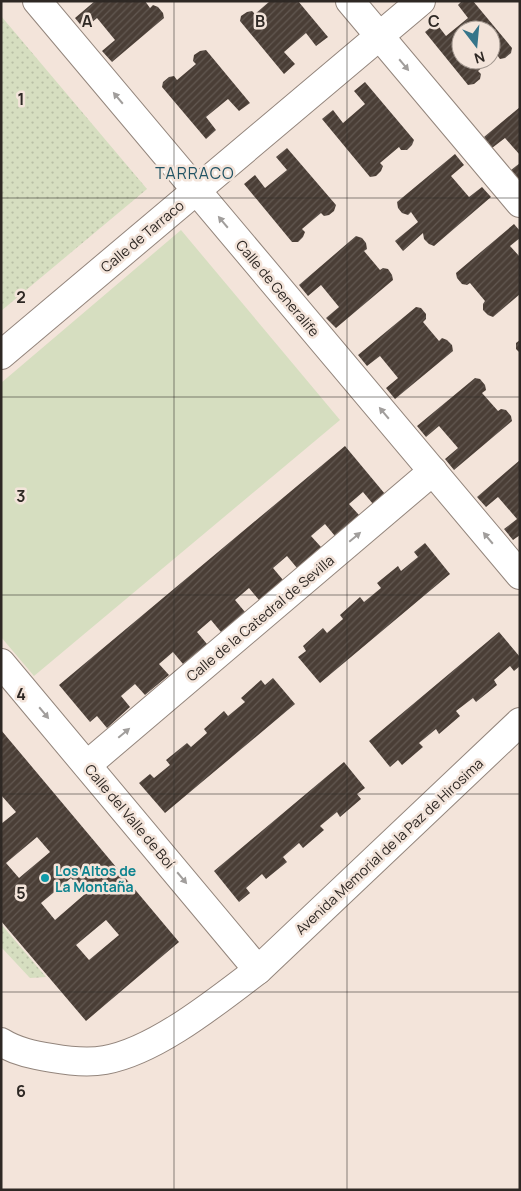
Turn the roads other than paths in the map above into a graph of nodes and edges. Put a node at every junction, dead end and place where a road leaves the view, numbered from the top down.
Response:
1 (37, 1) edge
2 (350, 1) edge
3 (421, 1) edge
4 (380, 36) junction
5 (196, 191) junction
6 (520, 203) edge
7 (1, 355) edge
8 (432, 471) junction
9 (520, 575) edge
10 (1, 662) edge
11 (520, 722) edge
12 (87, 765) junction
13 (258, 970) junction
14 (1, 1042) edge

5 -> 1 street, Calle de Generalife
2 - 4 street
3 - 4 street, Calle de Tarraco
4 - 5 street, Calle de Tarraco
4 -> 6 street
5 - 7 street, Calle de Tarraco
8 -> 5 street, Calle de Generalife
9 -> 8 street, Calle de Generalife
12 -> 8 street, Calle de la Catedral de Sevilla
10 -> 12 street, Calle del Valle de Boí
11 - 13 street, Avenida Memorial de la Paz de Hirosima
12 -> 13 street, Calle del Valle de Boí
13 - 14 street, Avenida Memorial de la Paz de Hirosima

